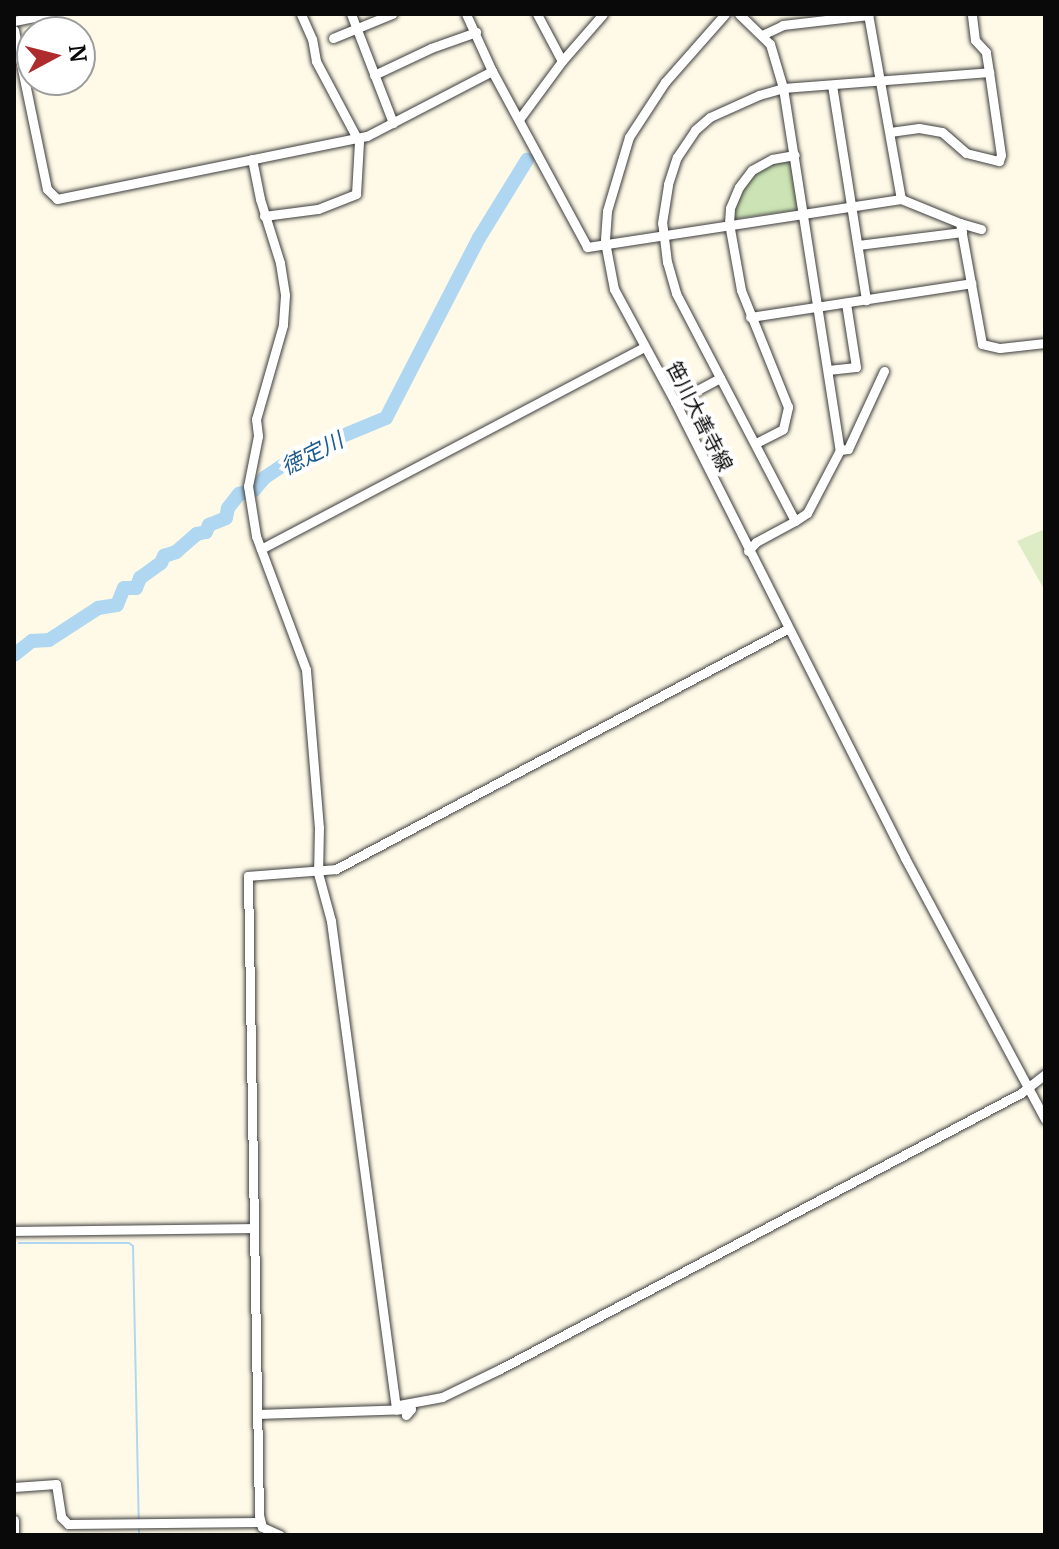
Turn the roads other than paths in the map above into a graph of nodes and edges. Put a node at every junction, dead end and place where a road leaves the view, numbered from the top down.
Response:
1 (50, 14) edge
2 (301, 14) edge
3 (351, 14) edge
4 (392, 14) edge
5 (466, 14) edge
6 (537, 14) edge
7 (602, 14) edge
8 (725, 14) edge
9 (739, 14) edge
10 (868, 14) edge
11 (972, 14) edge
12 (791, 19) edge
13 (14, 21) edge
14 (356, 29) junction
15 (14, 30) edge
16 (476, 32) junction
17 (762, 35) junction
18 (333, 38) dead end
19 (562, 61) junction
20 (492, 71) junction
21 (989, 72) junction
22 (374, 75) junction
23 (880, 82) junction
24 (832, 85) junction
25 (783, 88) junction
26 (520, 118) junction
27 (393, 123) junction
28 (890, 132) junction
29 (356, 137) junction
30 (795, 155) junction
31 (252, 159) junction
32 (901, 199) junction
33 (852, 206) junction
34 (804, 215) junction
35 (264, 216) junction
36 (729, 223) junction
37 (961, 228) junction
38 (981, 229) dead end
39 (663, 234) junction
40 (605, 244) junction
41 (858, 245) junction
42 (971, 283) junction
43 (866, 300) junction
44 (846, 303) junction
45 (819, 307) junction
46 (750, 317) junction
47 (1045, 343) edge
48 (644, 347) junction
49 (828, 370) junction
50 (884, 371) dead end
51 (720, 378) junction
52 (675, 402) junction
53 (756, 443) junction
54 (840, 450) junction
55 (795, 521) junction
56 (261, 549) junction
57 (748, 551) junction
58 (787, 629) junction
59 (318, 873) junction
60 (1045, 1074) edge
61 (1027, 1088) junction
62 (1045, 1119) edge
63 (253, 1228) junction
64 (14, 1231) edge
65 (398, 1408) junction
66 (257, 1414) junction
67 (406, 1415) dead end
68 (14, 1487) edge
69 (14, 1520) edge
70 (259, 1522) junction
71 (14, 1535) edge
72 (280, 1535) edge

1 - 13 street
2 - 29 street
3 - 14 street
4 - 14 street
5 - 16 street
6 - 19 street
7 - 19 street
8 - 40 street, 笹川大善寺線
9 - 17 street
10 - 12 street
10 - 23 street
11 - 21 street
12 - 17 street
14 - 18 street
14 - 22 street
15 - 31 street
16 - 20 street
16 - 22 street
17 - 25 street
19 - 26 street
20 - 26 street
20 - 27 street
21 - 23 street
21 - 28 street
22 - 27 street
23 - 24 street
23 - 28 street
24 - 25 street
24 - 33 street
25 - 30 street
25 - 39 street
26 - 40 street
27 - 29 street
28 - 32 street
29 - 31 street
29 - 35 street
30 - 34 street
30 - 36 street
31 - 35 street
32 - 33 street
32 - 37 street
33 - 34 street
33 - 41 street
34 - 36 street
34 - 45 street
35 - 56 street
36 - 39 street
36 - 46 street
37 - 38 street
37 - 41 street
37 - 42 street
39 - 40 street
39 - 51 street
40 - 48 street, 笹川大善寺線
41 - 43 street
42 - 43 street
42 - 47 street
43 - 44 street
44 - 45 street
44 - 49 street
45 - 46 street
45 - 49 street
46 - 53 street
48 - 52 street, 笹川大善寺線
48 - 56 street
49 - 54 street
50 - 54 street
51 - 52 street
51 - 53 street
52 - 57 street, 笹川大善寺線
53 - 55 street
54 - 55 street
55 - 57 street
56 - 59 street
57 - 58 street, 笹川大善寺線
58 - 59 street
58 - 61 street, 笹川大善寺線
59 - 63 street
59 - 65 street
60 - 61 street
61 - 62 street, 笹川大善寺線
61 - 65 street
63 - 64 street
63 - 66 street
65 - 66 street
65 - 67 street
66 - 70 street
68 - 70 street
69 - 71 street
70 - 72 street

